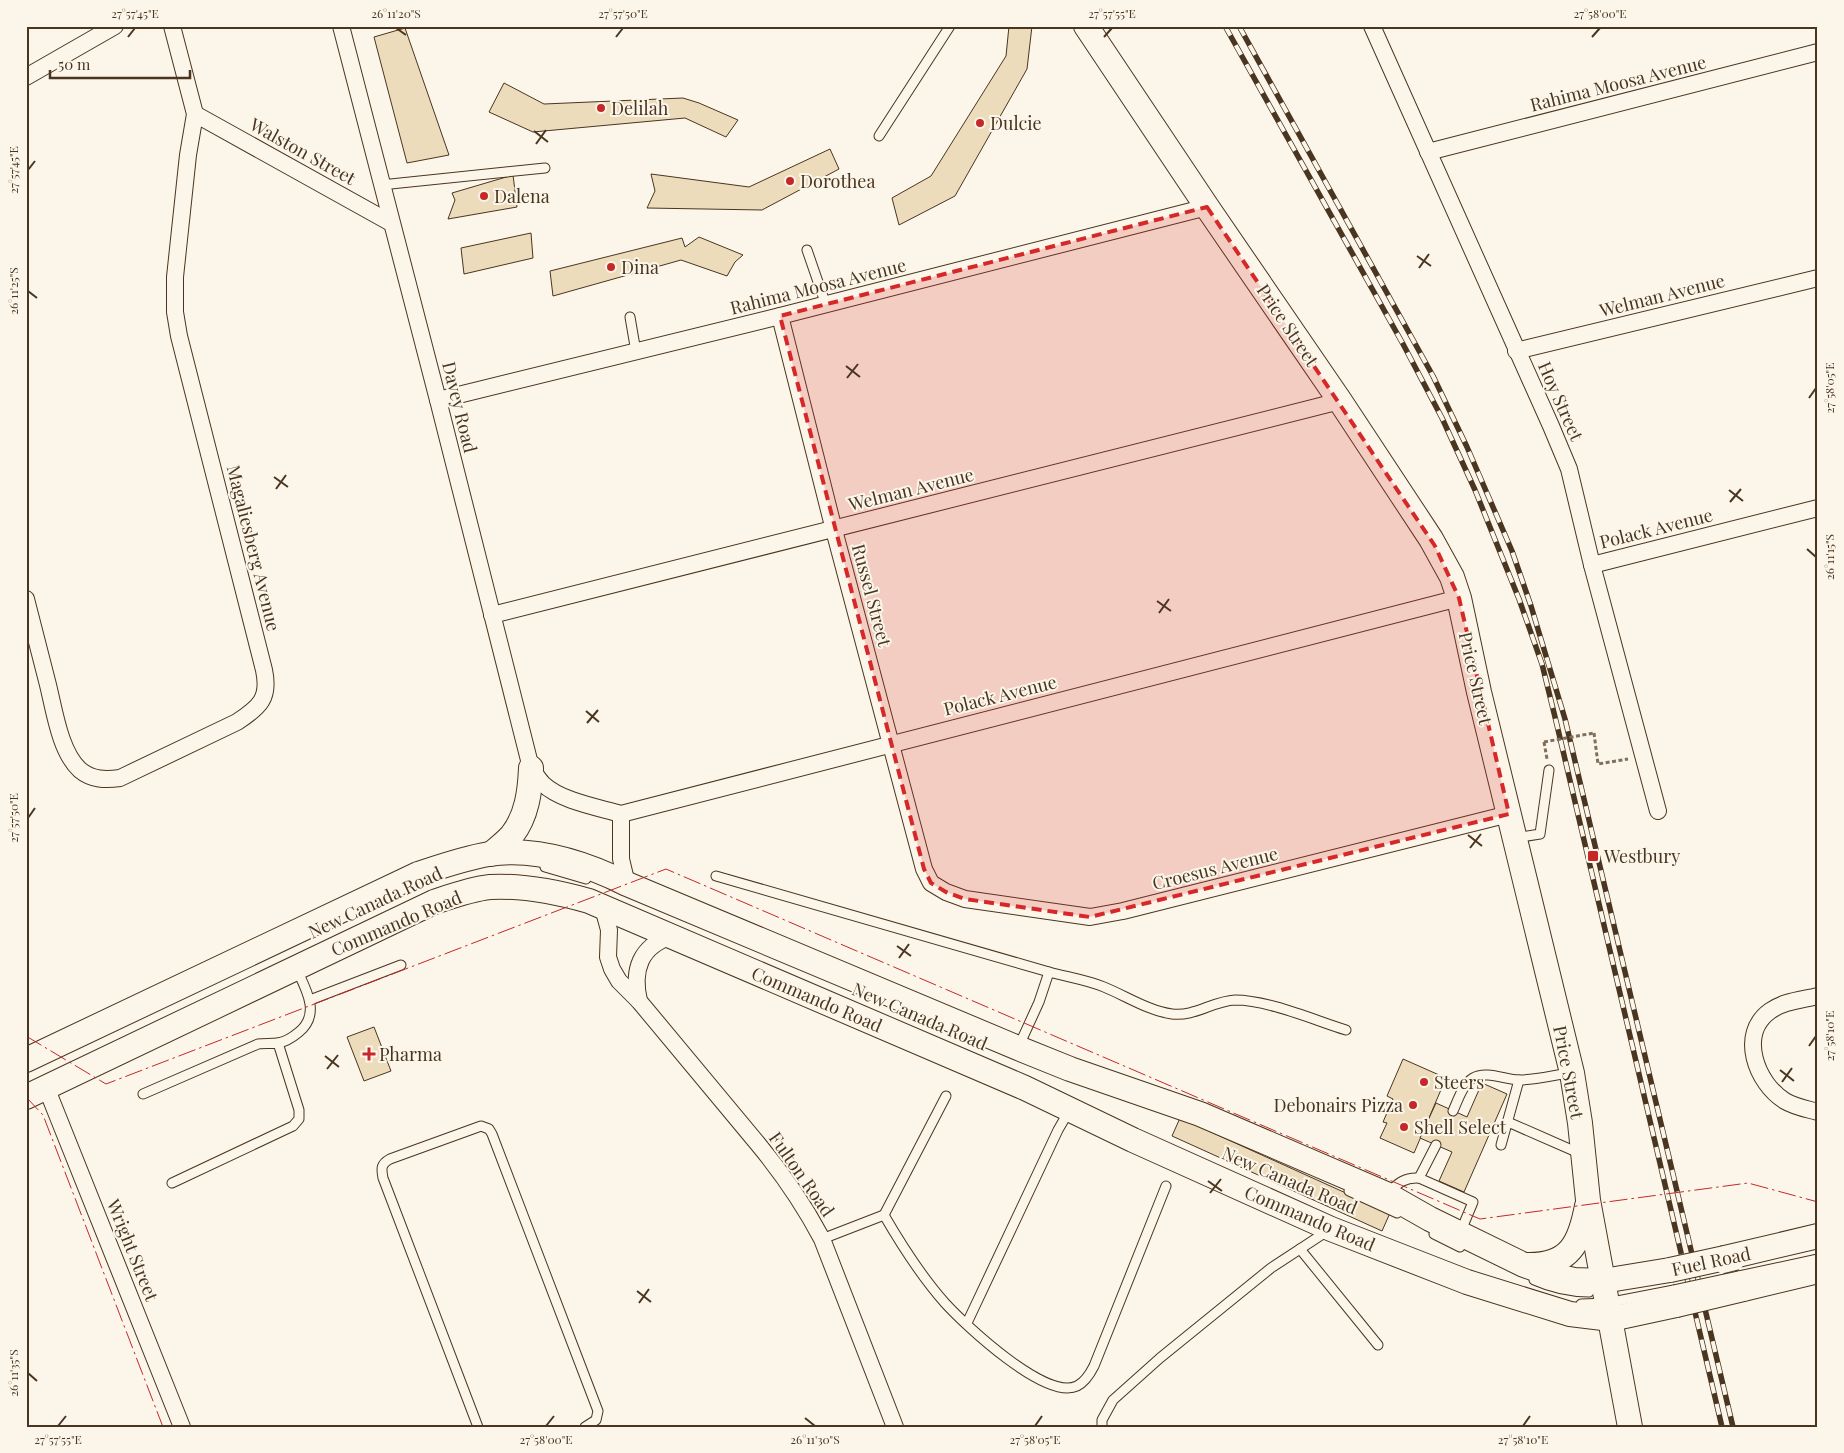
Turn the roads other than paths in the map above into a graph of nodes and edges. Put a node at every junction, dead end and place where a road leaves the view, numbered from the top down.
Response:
1 (115, 26) edge
2 (172, 26) edge
3 (341, 26) edge
4 (950, 26) edge
5 (1086, 26) edge
6 (1372, 26) edge
7 (1818, 52) edge
8 (26, 77) edge
9 (195, 114) junction
10 (879, 136) dead end
11 (1428, 152) junction
12 (545, 168) dead end
13 (381, 185) junction
14 (1207, 207) junction
15 (391, 223) junction
16 (807, 250) dead end
17 (1818, 278) edge
18 (826, 304) junction
19 (780, 316) junction
20 (630, 317) dead end
21 (1516, 351) junction
22 (636, 352) junction
23 (438, 400) junction
24 (1340, 401) junction
25 (1818, 508) edge
26 (834, 530) junction
27 (1592, 565) junction
28 (1460, 598) junction
29 (26, 600) edge
30 (492, 615) junction
31 (890, 744) junction
32 (531, 768) junction
33 (1549, 770) dead end
34 (1658, 811) dead end
35 (621, 814) junction
36 (1509, 814) junction
37 (1515, 838) junction
38 (486, 860) junction
39 (538, 866) dead end
40 (716, 876) dead end
41 (439, 877) dead end
42 (495, 877) dead end
43 (479, 879) dead end
44 (931, 883) joint
45 (577, 888) dead end
46 (609, 892) junction
47 (654, 919) dead end
48 (672, 936) junction
49 (401, 965) dead end
50 (296, 967) junction
51 (1049, 972) junction
52 (1818, 996) edge
53 (310, 1000) junction
54 (639, 1000) junction
55 (159, 1023) dead end
56 (1346, 1030) dead end
57 (278, 1043) junction
58 (1018, 1048) junction
59 (68, 1052) dead end
60 (26, 1060) edge
61 (52, 1060) dead end
62 (1572, 1073) junction
63 (1056, 1074) dead end
64 (1519, 1080) junction
65 (33, 1090) edge
66 (1109, 1093) dead end
67 (143, 1094) dead end
68 (946, 1096) dead end
69 (1068, 1104) junction
70 (1453, 1110) dead end
71 (1818, 1112) edge
72 (1194, 1122) dead end
73 (1508, 1122) junction
74 (1436, 1145) dead end
75 (1501, 1145) dead end
76 (1582, 1154) junction
77 (1419, 1178) junction
78 (172, 1183) dead end
79 (1166, 1186) dead end
80 (1342, 1188) dead end
81 (1386, 1194) junction
82 (1588, 1200) junction
83 (884, 1215) junction
84 (1406, 1218) dead end
85 (1331, 1229) junction
86 (1429, 1231) dead end
87 (1818, 1236) edge
88 (822, 1239) junction
89 (1465, 1243) junction
90 (1397, 1244) dead end
91 (1300, 1249) junction
92 (1415, 1252) dead end
93 (1818, 1259) edge
94 (1524, 1270) junction
95 (1734, 1271) junction
96 (1818, 1271) edge
97 (1514, 1287) dead end
98 (1673, 1288) junction
99 (1608, 1297) junction
100 (967, 1323) junction
101 (1378, 1345) dead end
102 (182, 1427) edge
103 (478, 1427) edge
104 (585, 1427) edge
105 (895, 1427) edge
106 (1102, 1427) edge
107 (1630, 1427) edge

1 - 8 street
2 - 9 street, Magaliesberg Avenue
3 - 13 street, Davey Road
4 - 10 lane
5 - 14 main road, Price Street
6 - 11 street, Hoy Street
7 - 11 street, Rahima Moosa Avenue
9 - 15 street, Walston Street
9 - 29 street, Magaliesberg Avenue
11 - 21 street, Hoy Street
12 - 13 lane
13 - 15 street, Davey Road
14 - 18 street, Rahima Moosa Avenue
14 - 24 main road, Price Street
15 - 23 street, Davey Road
16 - 18 lane
17 - 21 street, Welman Avenue
18 - 19 street, Rahima Moosa Avenue
19 - 22 street, Rahima Moosa Avenue
19 - 26 street, Russel Street
20 - 22 lane
21 - 27 street, Hoy Street
22 - 23 street, Rahima Moosa Avenue
23 - 30 street, Davey Road
24 - 26 street, Welman Avenue
24 - 28 main road, Price Street
25 - 27 street, Polack Avenue
26 - 30 street, Welman Avenue
26 - 31 street, Russel Street
27 - 34 street, Hoy Street
28 - 31 street, Polack Avenue
28 - 36 main road, Price Street
30 - 32 street, Davey Road
31 - 35 street, Polack Avenue
31 - 44 street, Russel Street
32 - 35 street, Davey Road
32 - 38 main road
33 - 37 lane
35 - 46 street, Fulton Road
36 - 37 main road, Price Street
36 - 44 street, Croesus Avenue
37 - 62 main road, Price Street
38 - 41 lane, New Canada Road
38 - 46 main road, Commando Road
38 - 60 main road, Commando Road
39 - 46 lane, New Canada Road
40 - 51 lane
42 - 43 lane
45 - 46 lane, New Canada Road
46 - 48 main road, Commando Road
46 - 50 main road, Commando Road
46 - 54 street, Fulton Road
46 - 58 main road, Commando Road
46 - 63 lane, New Canada Road
47 - 69 lane, New Canada Road
48 - 54 street
48 - 69 main road, Commando Road
49 - 53 lane
50 - 53 lane
50 - 65 main road, Commando Road
51 - 56 lane
51 - 58 lane
52 - 71 street
53 - 57 lane
54 - 88 street, Fulton Road
55 - 65 lane
57 - 67 lane
57 - 78 lane
58 - 81 main road, Commando Road
59 - 61 lane
62 - 64 lane
62 - 76 main road, Price Street
64 - 70 lane
64 - 73 lane
65 - 102 street, Wright Street
66 - 72 lane
68 - 83 lane
69 - 85 main road, Commando Road
69 - 100 lane
73 - 75 lane
73 - 76 lane
74 - 77 lane
76 - 82 main road, Price Street
77 - 81 lane
77 - 89 lane
79 - 100 lane
80 - 84 lane, New Canada Road
81 - 89 main road, Commando Road
82 - 94 main road
82 - 99 main road, Price Street
83 - 88 lane
83 - 100 lane
85 - 91 lane
85 - 99 main road, Commando Road
86 - 89 lane
87 - 95 main road, Fuel Road
88 - 105 street, Fulton Road
89 - 94 main road, Commando Road
90 - 92 lane
91 - 101 lane
91 - 106 lane
93 - 95 lane
94 - 99 main road, Commando Road
95 - 96 main road, Fuel Road
95 - 98 main road, Fuel Road, bridge
95 - 98 main road, Fuel Road, bridge
97 - 99 lane
98 - 99 main road, Fuel Road
98 - 99 main road, Fuel Road
99 - 107 main road, Price Street
103 - 104 lane

